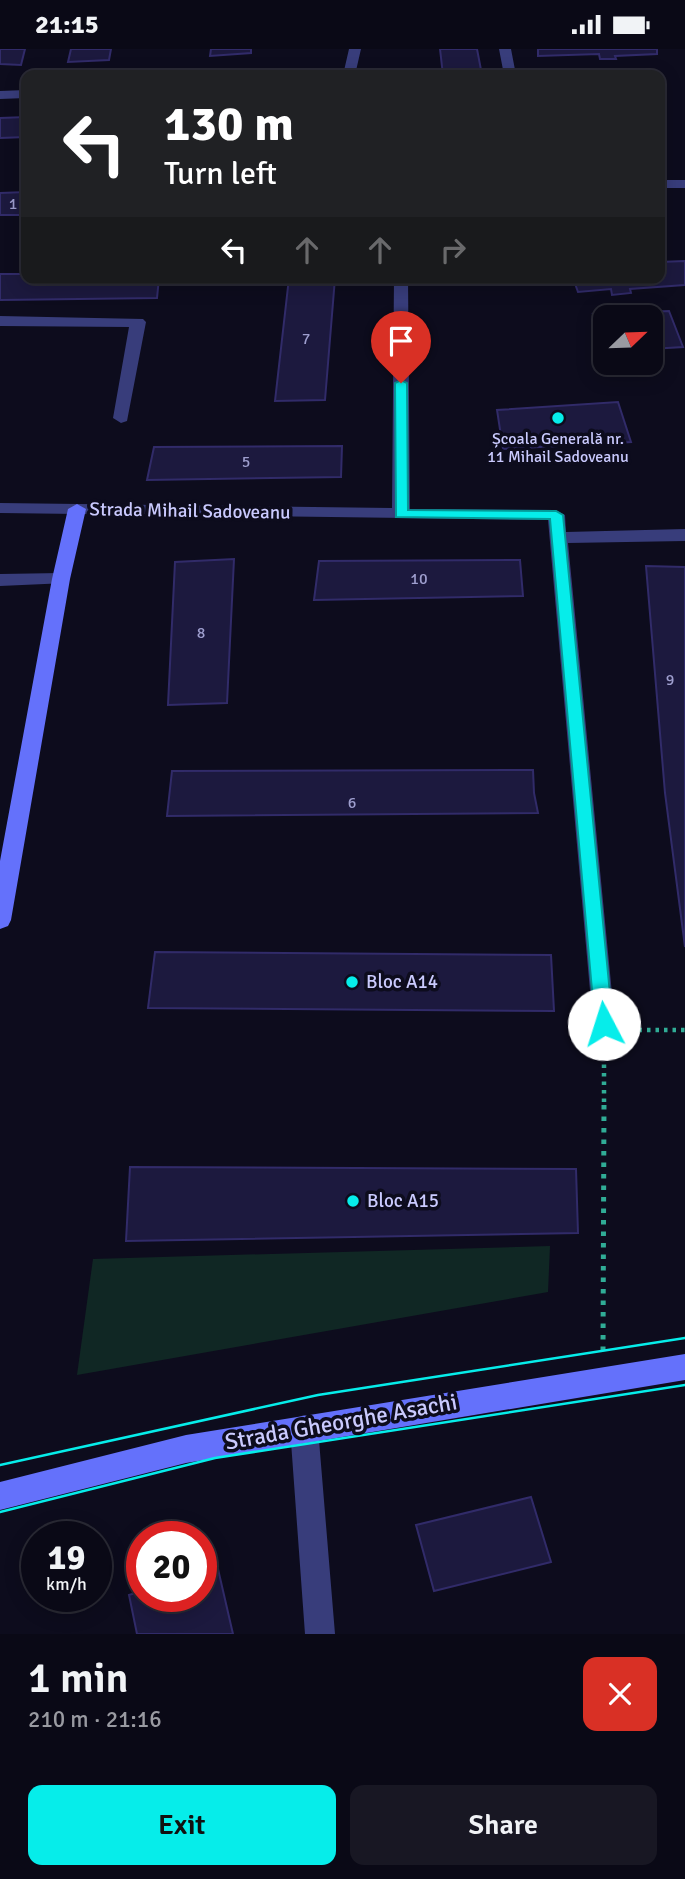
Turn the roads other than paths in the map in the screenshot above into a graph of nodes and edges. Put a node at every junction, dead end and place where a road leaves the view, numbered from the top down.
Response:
1 (355, 49) edge
2 (505, 49) edge
3 (350, 70) edge
4 (509, 70) edge
5 (21, 94) edge
6 (0, 95) edge
7 (665, 184) edge
8 (685, 184) edge
9 (401, 284) edge
10 (0, 321) edge
11 (121, 418) dead end
12 (0, 508) edge
13 (77, 509) junction
14 (401, 514) junction
15 (685, 535) edge
16 (558, 538) junction
17 (61, 579) junction
18 (0, 580) edge
19 (0, 920) edge
20 (604, 1027) road end
21 (685, 1367) edge
22 (303, 1428) junction
23 (0, 1496) edge
24 (320, 1634) edge

1 - 3 street
2 - 4 street
5 - 6 street
7 - 8 street
9 - 14 street
10 - 11 street
12 - 13 street
13 - 14 street, Strada Mihail Sadoveanu
13 - 17 street, Strada Mihail Sadoveanu
14 - 16 street, Strada Mihail Sadoveanu
15 - 16 street
16 - 20 street
17 - 18 street
17 - 19 street, Strada Mihail Sadoveanu
21 - 22 street, Strada Gheorghe Asachi
22 - 23 street, Strada Gheorghe Asachi
22 - 24 street

